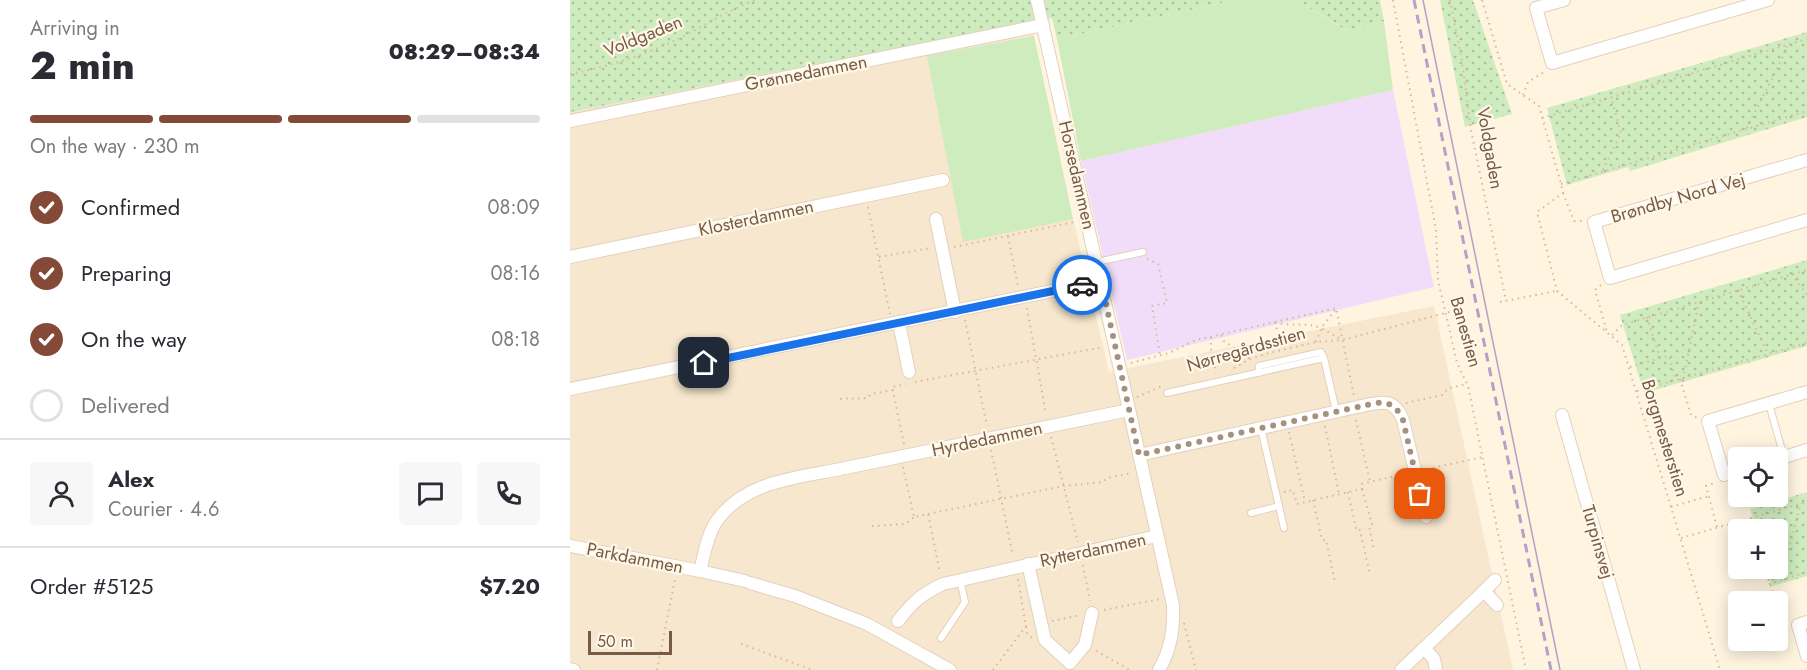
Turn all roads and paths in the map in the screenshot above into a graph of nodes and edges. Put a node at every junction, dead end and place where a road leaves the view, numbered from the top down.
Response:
1 (755, 0) edge
2 (1037, 0) edge
3 (1393, 0) edge
4 (1450, 0) edge
5 (1482, 0) edge
6 (1564, 0) edge
7 (1768, 0) edge
8 (1043, 25) junction
9 (1807, 39) edge
10 (1786, 45) junction
11 (1552, 63) junction
12 (570, 74) edge
13 (1523, 95) junction
14 (1611, 98) junction
15 (1807, 111) edge
16 (1542, 118) junction
17 (570, 121) edge
18 (1746, 129) junction
19 (1807, 160) edge
20 (1603, 171) junction
21 (943, 180) dead end
22 (1561, 184) junction
23 (1563, 193) junction
24 (866, 196) junction
25 (936, 219) dead end
26 (1087, 219) junction
27 (1807, 220) edge
28 (1582, 221) dead end
29 (1008, 236) junction
30 (942, 248) junction
31 (1143, 252) joint
32 (570, 257) edge
33 (879, 257) junction
34 (1097, 262) junction
35 (1807, 270) edge
36 (1792, 274) junction
37 (1610, 278) junction
38 (1101, 281) junction
39 (1738, 290) junction
40 (1557, 291) junction
41 (1807, 295) edge
42 (1021, 298) junction
43 (1506, 301) junction
44 (1500, 302) dead end
45 (1699, 302) junction
46 (1336, 308) junction
47 (1456, 310) dead end
48 (959, 311) junction
49 (1444, 313) junction
50 (1647, 317) junction
51 (1275, 322) junction
52 (893, 324) junction
53 (1322, 327) junction
54 (1607, 333) junction
55 (1221, 334) junction
56 (1611, 335) junction
57 (1211, 336) junction
58 (1342, 340) junction
59 (1316, 342) junction
60 (1807, 343) edge
61 (1115, 345) junction
62 (1281, 350) junction
63 (1768, 354) junction
64 (1160, 355) junction
65 (1324, 358) junction
66 (1660, 358) junction
67 (1037, 359) junction
68 (1250, 359) junction
69 (1284, 361) junction
70 (1120, 365) junction
71 (1630, 367) junction
72 (1231, 370) dead end
73 (975, 371) junction
74 (1224, 371) dead end
75 (909, 372) dead end
76 (1216, 373) junction
77 (1258, 373) junction
78 (1680, 379) junction
79 (1218, 382) junction
80 (1467, 384) junction
81 (1165, 385) dead end
82 (570, 389) edge
83 (893, 390) junction
84 (1637, 391) junction
85 (1807, 392) edge
86 (1167, 393) dead end
87 (840, 399) dead end
88 (1769, 403) junction
89 (1128, 405) junction
90 (1395, 406) junction
91 (1355, 408) junction
92 (1336, 412) junction
93 (1322, 415) junction
94 (1562, 415) dead end
95 (1708, 421) junction
96 (1287, 423) junction
97 (1049, 426) junction
98 (1261, 428) junction
99 (989, 439) junction
100 (1779, 447) edge
101 (1807, 450) edge
102 (1139, 455) junction
103 (906, 456) junction
104 (1788, 456) edge
105 (1483, 457) junction
106 (843, 469) joint
107 (1143, 471) junction
108 (1414, 471) junction
109 (1728, 474) edge
110 (1724, 475) junction
111 (1370, 482) junction
112 (1063, 486) junction
113 (1362, 489) junction
114 (1348, 492) junction
115 (1276, 493) junction
116 (1339, 494) junction
117 (1709, 496) junction
118 (1001, 497) junction
119 (1313, 500) junction
120 (1305, 502) junction
121 (1807, 502) edge
122 (1801, 503) junction
123 (1279, 507) junction
124 (1671, 507) junction
125 (1251, 513) dead end
126 (928, 514) junction
127 (914, 517) junction
128 (1426, 517) dead end
129 (1751, 518) joint
130 (872, 526) dead end
131 (1284, 528) dead end
132 (1717, 528) junction
133 (1158, 536) junction
134 (1681, 538) junction
135 (570, 546) edge
136 (1374, 550) dead end
137 (1788, 552) edge
138 (1081, 553) junction
139 (1028, 564) junction
140 (678, 567) junction
141 (1016, 567) junction
142 (700, 571) junction
143 (1807, 572) edge
144 (1370, 574) dead end
145 (1788, 577) edge
146 (1767, 579) edge
147 (1781, 579) edge
148 (960, 580) junction
149 (1495, 580) dead end
150 (1335, 582) dead end
151 (943, 584) junction
152 (1769, 584) junction
153 (1484, 591) junction
154 (1772, 591) edge
155 (1172, 601) junction
156 (1497, 605) dead end
157 (1092, 613) junction
158 (898, 621) dead end
159 (1807, 622) edge
160 (941, 638) dead end
161 (1035, 640) dead end
162 (741, 644) dead end
163 (1085, 645) junction
164 (1424, 648) junction
165 (1807, 656) edge
166 (657, 670) edge
167 (813, 670) edge
168 (950, 670) edge
169 (1130, 670) edge
170 (1159, 670) edge
171 (1196, 670) edge
172 (1401, 670) edge
173 (1436, 670) edge
174 (1526, 670) edge
175 (1634, 670) edge
176 (1720, 670) edge

1 - 12 path, Voldgaden
2 - 8 street, Horsedammen
3 - 49 path, Banestien
4 - 43 path, Voldgaden
5 - 13 path
6 - 11 street
7 - 11 street
8 - 17 street, Grønnedammen
8 - 26 street, Horsedammen
9 - 10 path
10 - 14 path
10 - 18 path
11 - 13 path
13 - 16 path
14 - 16 path
14 - 20 path
15 - 18 path
16 - 22 path
18 - 20 path
19 - 37 street, Brøndby Nord Vej
20 - 22 path
21 - 24 street, Klosterdammen
22 - 23 path
23 - 28 path
23 - 40 path
24 - 32 street, Klosterdammen
24 - 33 path
25 - 30 street
26 - 29 path
26 - 34 street, Horsedammen
27 - 37 street
29 - 30 path
29 - 42 path
30 - 33 path
30 - 48 street
31 - 34 lane
31 - 64 path
33 - 52 path
34 - 38 street, Horsedammen
35 - 36 path
36 - 39 path
36 - 41 path
37 - 54 path
38 - 42 street
38 - 61 street, Horsedammen
39 - 45 path
39 - 63 path
40 - 43 path
40 - 54 path, Borgmesterstien
42 - 48 street
42 - 67 path
43 - 44 path
45 - 50 path
45 - 78 path
46 - 51 path
46 - 53 path
46 - 58 path
47 - 49 path, Nørregårdsstien
48 - 52 street
48 - 73 path
49 - 58 path, Nørregårdsstien
49 - 80 path, Banestien
50 - 56 path
50 - 66 path
51 - 53 path
51 - 55 path
51 - 62 path
52 - 75 street
52 - 82 street
53 - 58 path
53 - 59 path
54 - 56 path, Borgmesterstien
55 - 57 path
55 - 68 path
56 - 71 path, Borgmesterstien
57 - 64 path
57 - 76 path
58 - 59 path, Nørregårdsstien
58 - 91 path
59 - 62 path, Nørregårdsstien
60 - 63 path
61 - 67 path
61 - 70 street, Horsedammen
62 - 68 path, Nørregårdsstien
62 - 69 path
63 - 78 path
64 - 70 path
65 - 69 lane
65 - 77 lane
65 - 92 lane
66 - 71 path
66 - 78 path
67 - 73 path
67 - 97 path
68 - 72 path, Nørregårdsstien
68 - 77 path
69 - 77 lane
70 - 89 street, Horsedammen
71 - 84 path, Borgmesterstien
73 - 83 path
73 - 99 path
74 - 76 path, Nørregårdsstien
76 - 79 path
77 - 79 lane
78 - 84 path
78 - 95 path
79 - 86 lane
80 - 90 path
80 - 105 path, Banestien
81 - 89 path, Nørregårdsstien
83 - 87 path
83 - 103 path
84 - 124 path, Borgmesterstien
85 - 88 street
88 - 95 street
88 - 100 lane
89 - 97 street, Hyrdedammen
89 - 102 street, Horsedammen
90 - 91 street
90 - 108 street
91 - 92 street
91 - 111 path
92 - 93 street
93 - 96 street
93 - 116 path
94 - 175 street, Turpinsvej
95 - 110 street
96 - 98 street
96 - 120 path
97 - 99 street, Hyrdedammen
97 - 112 path
98 - 102 street
98 - 115 lane
99 - 103 street, Hyrdedammen
99 - 118 path
101 - 104 street
102 - 107 street, Horsedammen
103 - 106 street, Hyrdedammen
103 - 127 path
105 - 108 path
105 - 174 path, Banestien
106 - 142 street, Parkdammen
107 - 112 path
107 - 133 street, Horsedammen
108 - 111 path
108 - 128 street
109 - 110 street
110 - 117 path
111 - 113 path
112 - 118 path
112 - 138 path
113 - 114 path
113 - 136 path
114 - 116 path
114 - 144 path
115 - 120 path
115 - 123 lane
116 - 119 path
117 - 124 path
117 - 132 path
118 - 126 path
118 - 141 path
119 - 120 path
119 - 150 path
121 - 122 path
122 - 129 path
122 - 137 path
123 - 125 lane
123 - 131 lane
124 - 134 path, Borgmesterstien
126 - 127 path
126 - 151 path
127 - 130 path
129 - 132 path
132 - 134 path
133 - 138 street, Rytterdammen
133 - 155 street, Horsedammen
134 - 176 path, Borgmesterstien
135 - 140 street, Parkdammen
138 - 139 street, Rytterdammen
138 - 157 path
139 - 141 street, Rytterdammen
139 - 163 street, Rytterdammen
140 - 142 street, Parkdammen
140 - 166 path
141 - 148 street, Rytterdammen
141 - 161 path
142 - 168 street, Parkdammen
143 - 145 path
146 - 152 path
147 - 152 path
148 - 151 street, Rytterdammen
148 - 160 lane
149 - 153 street
151 - 158 street, Rytterdammen
152 - 154 path
153 - 156 street
153 - 164 street
155 - 157 path
155 - 170 street, Horsedammen
155 - 171 path
157 - 163 street
159 - 165 street
162 - 167 path
163 - 169 path
164 - 172 street
164 - 173 street

